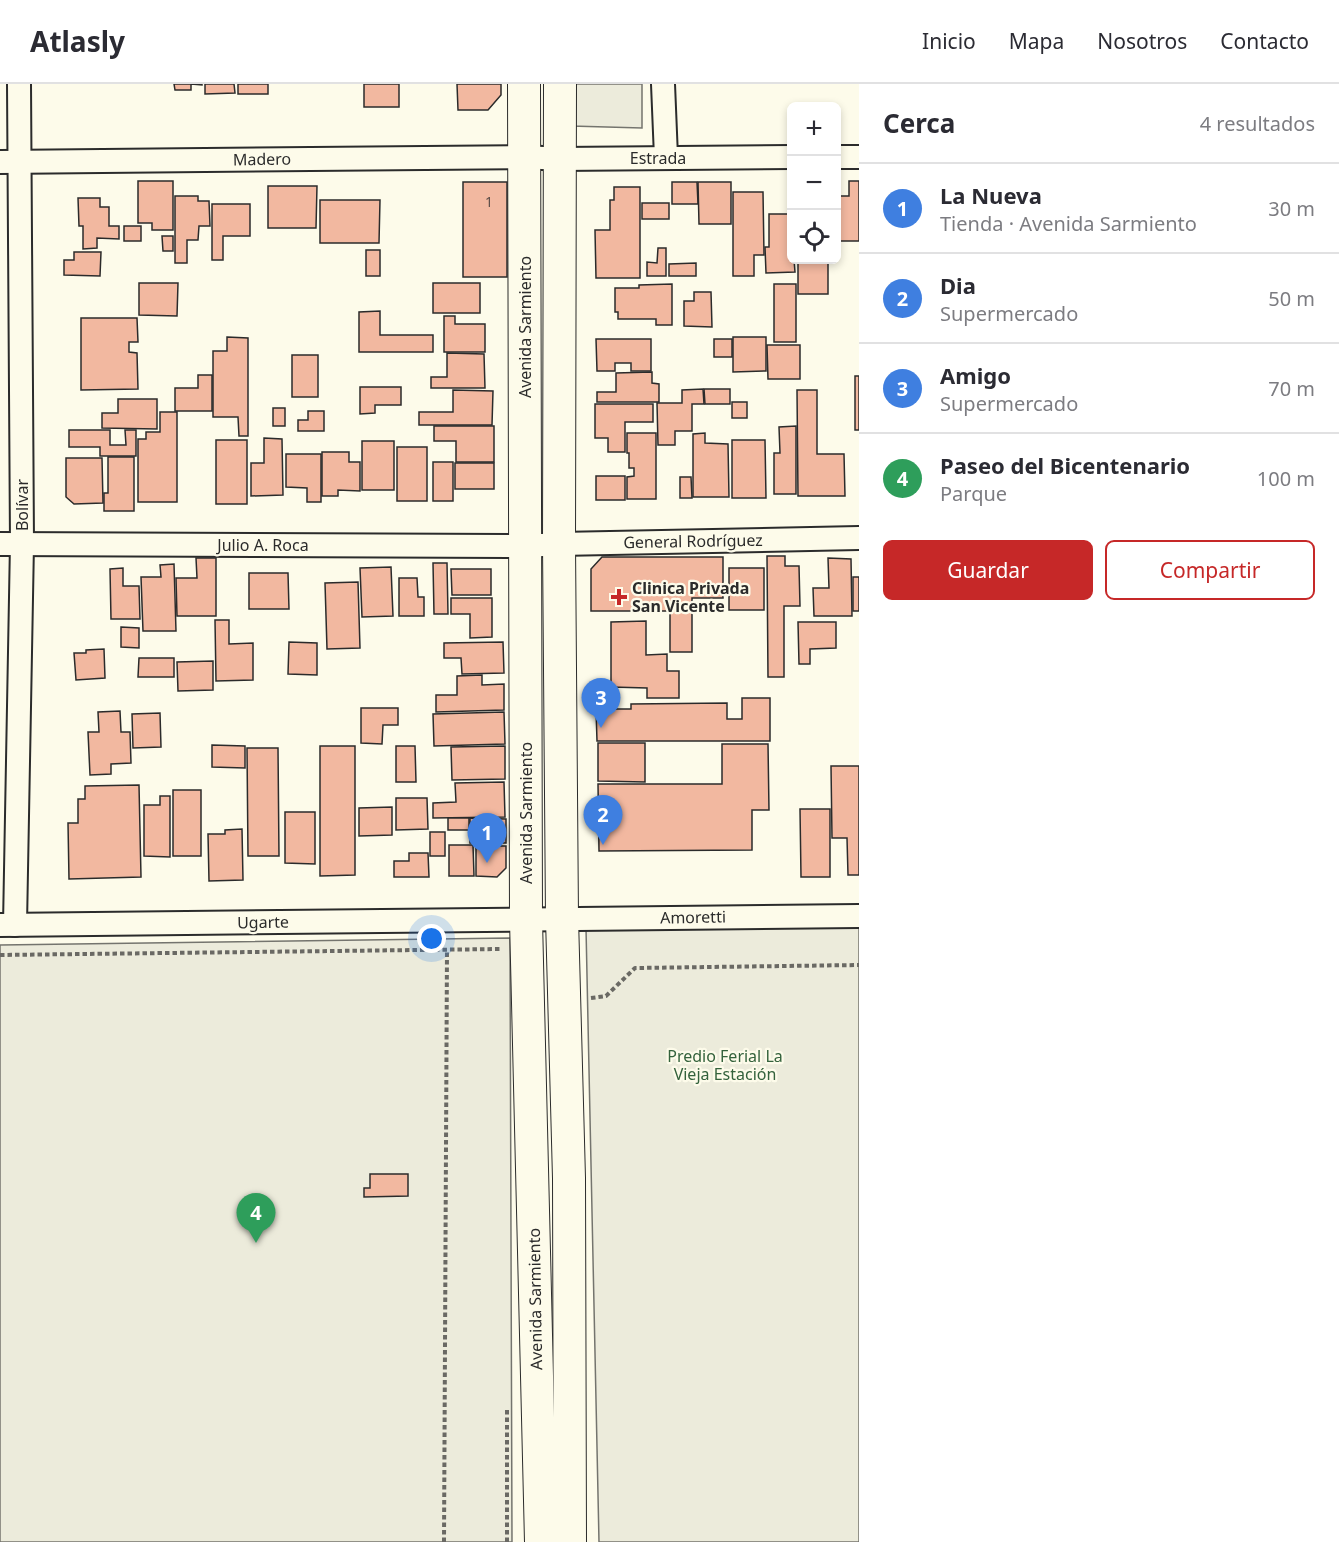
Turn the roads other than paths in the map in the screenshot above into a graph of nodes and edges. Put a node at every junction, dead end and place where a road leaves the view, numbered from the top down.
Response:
1 (19, 84) edge
2 (524, 84) edge
3 (560, 84) edge
4 (663, 84) edge
5 (525, 157) junction
6 (787, 157) edge
7 (841, 157) edge
8 (859, 157) edge
9 (666, 158) junction
10 (560, 159) junction
11 (10, 162) edge
12 (859, 538) edge
13 (11, 543) edge
14 (559, 544) junction
15 (526, 546) junction
16 (859, 916) edge
17 (562, 918) junction
18 (8, 925) edge
19 (527, 934) junction
20 (541, 1542) edge
21 (570, 1542) edge

1 - 11 street, Bolívar
2 - 5 main road, Avenida Sarmiento
3 - 10 main road, Avenida Sarmiento
4 - 9 street
5 - 10 street, Estrada
5 - 11 street, Madero
5 - 15 main road, Avenida Sarmiento
6 - 9 street, Estrada
7 - 8 street
9 - 10 street, Estrada
10 - 14 main road, Avenida Sarmiento
11 - 13 street, Bolívar
12 - 14 street, General Rodríguez
13 - 15 street, Julio A. Roca
13 - 18 street, Bolívar
14 - 15 street, General Rodríguez
14 - 17 main road, Avenida Sarmiento
15 - 19 main road, Avenida Sarmiento
16 - 17 street, Amoretti
17 - 19 street, Amoretti
17 - 21 main road, Avenida Sarmiento
18 - 19 street, Ugarte
19 - 20 main road, Avenida Sarmiento

